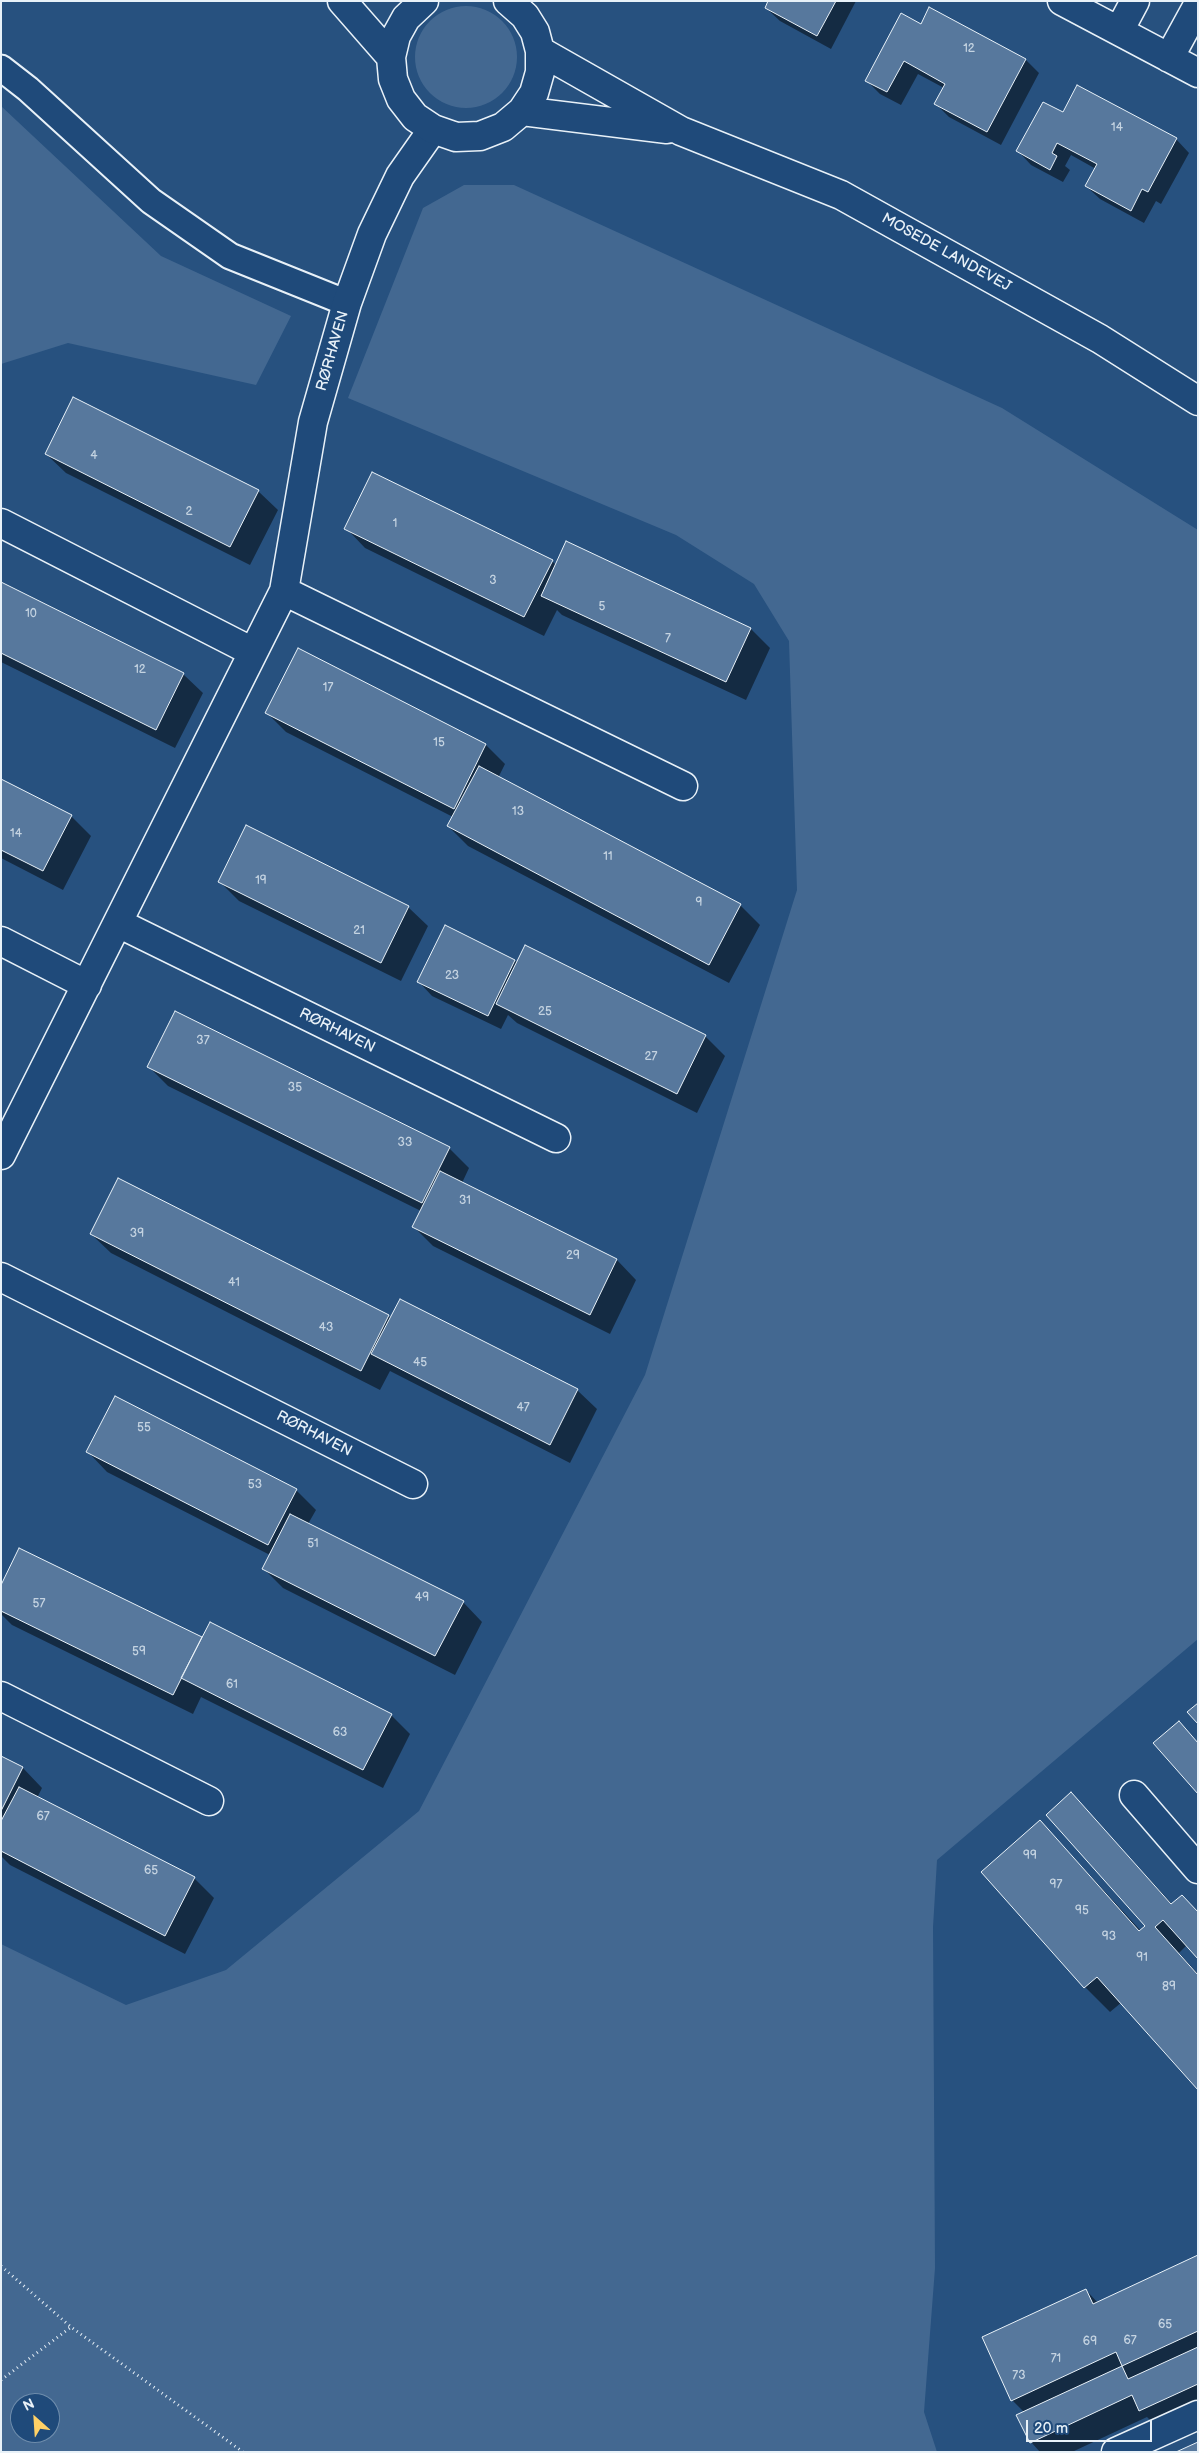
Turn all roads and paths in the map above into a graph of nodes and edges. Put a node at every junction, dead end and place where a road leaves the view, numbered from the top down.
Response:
1 (342, 1) edge
2 (508, 1) edge
3 (1062, 1) edge
4 (1135, 1) edge
5 (421, 2) edge
6 (1198, 4) edge
7 (1119, 31) junction
8 (540, 51) junction
9 (391, 57) junction
10 (1169, 58) junction
11 (1, 68) edge
12 (1198, 73) edge
13 (522, 111) junction
14 (433, 129) junction
15 (681, 131) junction
16 (347, 303) junction
17 (1198, 401) edge
18 (1, 523) edge
19 (284, 591) junction
20 (254, 652) junction
21 (683, 786) dead end
22 (118, 923) junction
23 (1, 941) edge
24 (87, 984) junction
25 (556, 1138) dead end
26 (1, 1155) edge
27 (1, 1277) edge
28 (413, 1484) dead end
29 (1, 1696) edge
30 (1134, 1795) dead end
31 (209, 1801) dead end
32 (1198, 1869) edge
33 (1, 2266) edge
34 (71, 2327) junction
35 (1, 2380) edge
36 (1198, 2415) edge
37 (243, 2452) edge
38 (1116, 2452) edge

1 - 9 street
2 - 8 street
3 - 7 street
4 - 7 street
5 - 9 street
6 - 10 street
7 - 10 street
8 - 13 street
8 - 15 street, MOSEDE LANDEVEJ
9 - 14 street
10 - 12 street
11 - 16 lane
13 - 14 street
13 - 15 street, MOSEDE LANDEVEJ
14 - 16 street, RØRHAVEN
15 - 17 street, MOSEDE LANDEVEJ
16 - 19 street, RØRHAVEN
18 - 20 street
19 - 20 street, RØRHAVEN
19 - 21 street
20 - 22 street, RØRHAVEN
22 - 24 street, RØRHAVEN
22 - 25 street, RØRHAVEN
23 - 24 street
24 - 26 street, RØRHAVEN
27 - 28 street, RØRHAVEN
29 - 31 street
30 - 32 street
33 - 34 path
34 - 35 path
34 - 37 path
36 - 38 street

